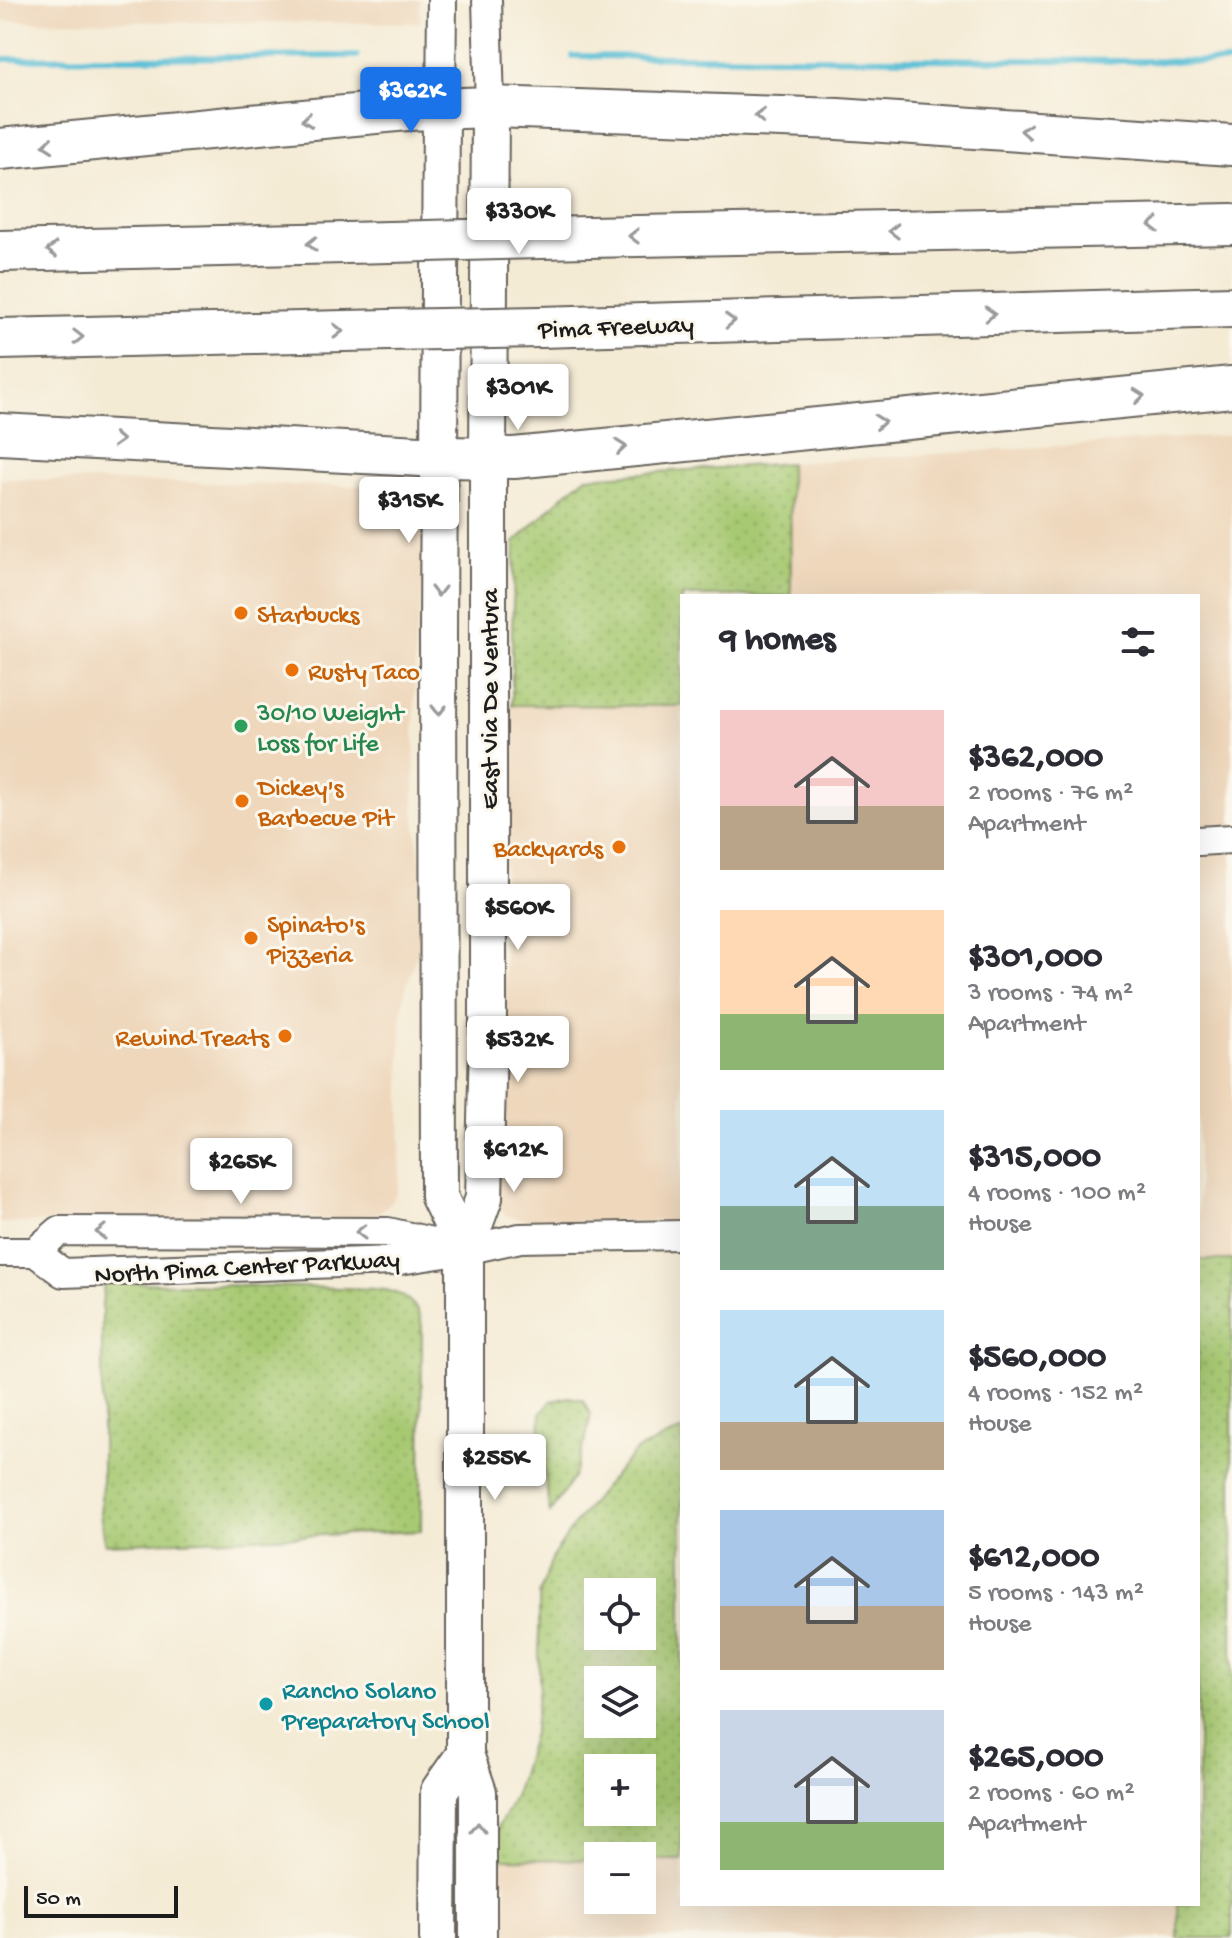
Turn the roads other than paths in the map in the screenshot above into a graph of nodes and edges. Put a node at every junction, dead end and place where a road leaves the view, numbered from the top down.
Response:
1 (442, 0) edge
2 (487, 0) edge
3 (490, 107) junction
4 (441, 108) junction
5 (1232, 145) edge
6 (0, 149) edge
7 (1232, 224) edge
8 (0, 251) edge
9 (1232, 307) edge
10 (0, 339) edge
11 (1232, 387) edge
12 (0, 434) edge
13 (439, 457) junction
14 (488, 459) junction
15 (1232, 839) edge
16 (1200, 841) edge
17 (680, 1235) edge
18 (465, 1250) junction
19 (0, 1252) edge
20 (35, 1252) junction
21 (465, 1754) junction
22 (438, 1938) edge
23 (478, 1938) edge

1 - 4 street, East Via De Ventura
2 - 3 street, East Via De Ventura
3 - 4 highway
5 -> 3 highway
3 - 14 main road, East Via De Ventura
4 -> 6 highway
4 - 13 main road, East Via De Ventura
7 -> 8 highway, bridge
10 -> 9 highway, Pima Freeway, bridge
14 -> 11 highway
12 -> 13 highway
13 - 14 highway
13 -> 18 main road, East Via De Ventura
14 - 18 main road, East Via De Ventura
15 - 16 street
17 - 18 street, North Pima Center Parkway
18 - 20 street, North Pima Center Parkway
18 -> 20 street, North Pima Center Parkway
18 - 21 main road, East Via De Ventura
19 - 20 street
21 - 22 main road
23 -> 21 main road, East Via De Ventura

